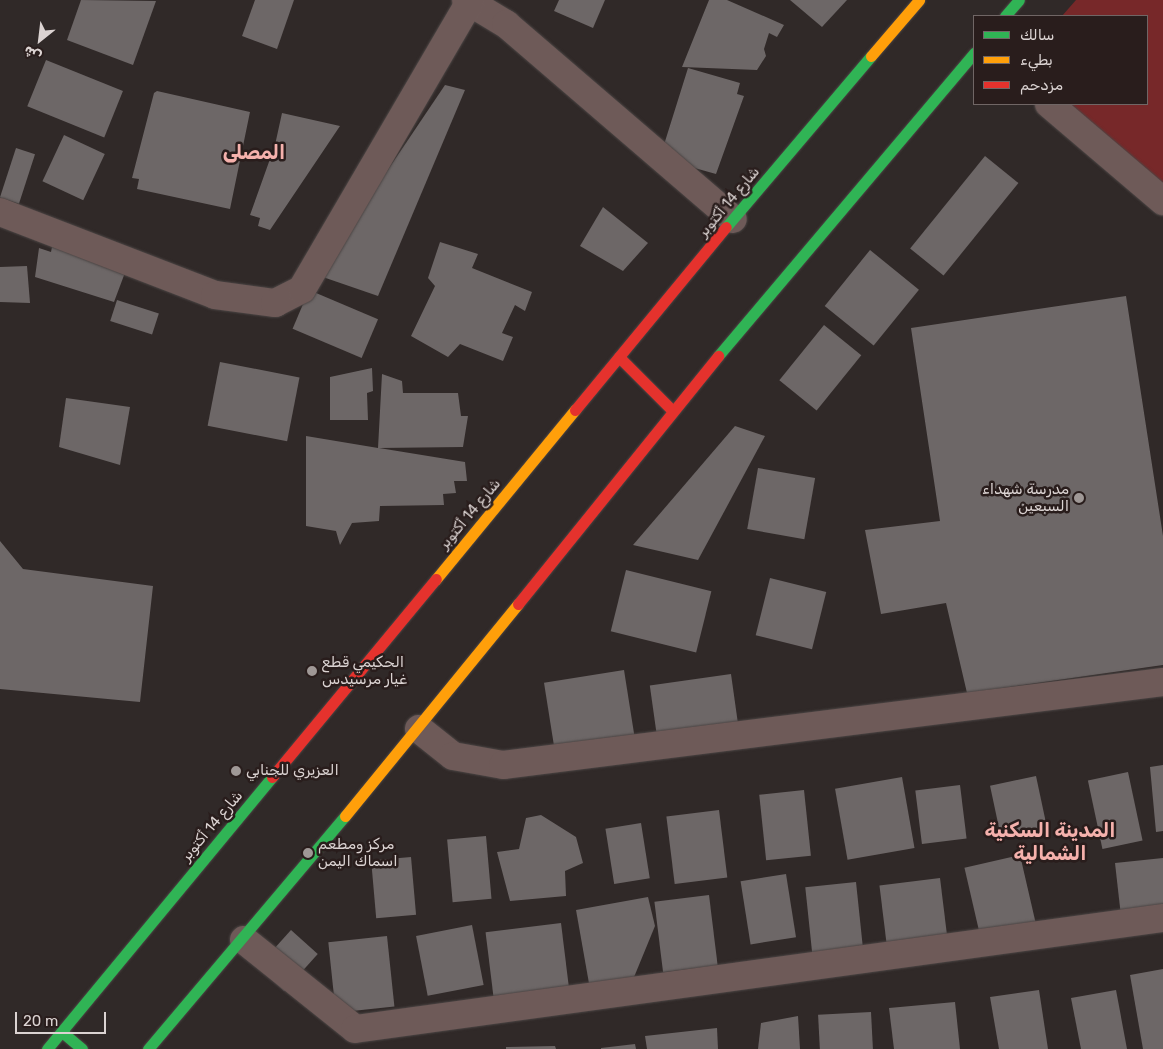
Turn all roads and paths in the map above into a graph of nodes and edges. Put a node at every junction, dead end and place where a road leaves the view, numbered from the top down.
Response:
1 (919, 0) edge
2 (1019, 0) edge
3 (468, 1) edge
4 (1006, 15) edge
5 (973, 54) edge
6 (1050, 105) edge
7 (1163, 201) edge
8 (0, 212) edge
9 (733, 220) junction
10 (619, 358) junction
11 (672, 410) junction
12 (1163, 682) edge
13 (420, 729) junction
14 (1163, 918) edge
15 (244, 940) junction
16 (62, 1032) junction
17 (47, 1049) edge
18 (82, 1049) edge
19 (148, 1049) edge

1 - 9 main road, شارع 14 أكتوبر
2 - 4 main road
3 - 8 street
3 - 9 street
5 - 11 main road
6 - 7 street
9 - 10 main road, شارع 14 أكتوبر
10 - 11 main road
10 - 16 main road, شارع 14 أكتوبر
11 - 13 main road
12 - 13 street
13 - 15 main road
14 - 15 street
15 - 19 main road
16 - 17 main road, شارع 14 أكتوبر
16 - 18 main road

